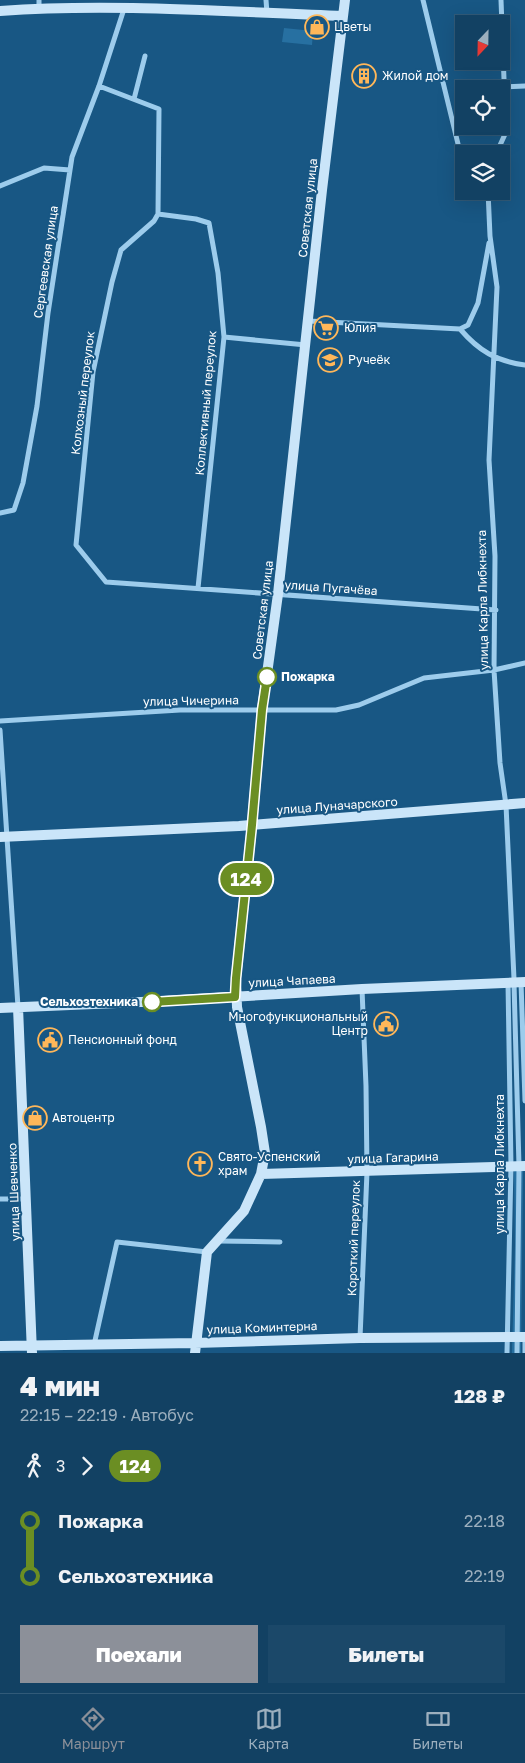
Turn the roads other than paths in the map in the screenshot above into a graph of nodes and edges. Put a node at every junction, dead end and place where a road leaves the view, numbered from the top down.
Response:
1 (266, 0) edge
2 (345, 0) edge
3 (423, 0) edge
4 (501, 0) edge
5 (39, 4) edge
6 (141, 5) edge
7 (124, 9) junction
8 (0, 11) edge
9 (267, 14) junction
10 (343, 16) junction
11 (145, 56) dead end
12 (505, 80) edge
13 (99, 86) junction
14 (525, 86) edge
15 (510, 87) edge
16 (134, 99) junction
17 (458, 145) edge
18 (70, 170) junction
19 (0, 186) edge
20 (488, 200) edge
21 (158, 214) junction
22 (490, 236) junction
23 (309, 321) junction
24 (460, 329) junction
25 (224, 338) junction
26 (306, 345) junction
27 (494, 358) junction
28 (525, 365) edge
29 (0, 513) edge
30 (106, 582) joint
31 (198, 588) junction
32 (278, 594) junction
33 (496, 610) junction
34 (525, 663) edge
35 (494, 670) junction
36 (262, 710) junction
37 (0, 721) edge
38 (0, 730) edge
39 (525, 803) edge
40 (506, 806) junction
41 (252, 825) junction
42 (4, 837) edge
43 (516, 982) edge
44 (362, 989) junction
45 (235, 997) junction
46 (0, 1008) edge
47 (18, 1008) junction
48 (525, 1101) edge
49 (518, 1166) edge
50 (367, 1172) junction
51 (261, 1174) junction
52 (0, 1199) edge
53 (27, 1199) junction
54 (217, 1241) junction
55 (280, 1242) dead end
56 (207, 1252) junction
57 (519, 1337) edge
58 (360, 1338) junction
59 (94, 1345) junction
60 (0, 1346) edge
61 (195, 1348) edge
62 (32, 1349) edge
63 (506, 1353) edge
64 (517, 1353) edge
65 (525, 1353) edge

1 - 9 street
2 - 10 main road, Советская улица
3 - 17 street
4 - 12 street
5 - 7 main road
5 - 8 main road
6 - 7 main road
6 - 9 main road
7 - 13 street, Сергеевская улица
9 - 10 main road
10 - 23 main road, Советская улица
11 - 16 street
13 - 16 street
13 - 18 street, Сергеевская улица
14 - 15 street
16 - 21 street
18 - 19 street
18 - 29 street, Сергеевская улица
20 - 22 street, улица Карла Либкнехта
21 - 25 street, Коллективный переулок
21 - 30 street, Колхозный переулок
22 - 24 street
22 - 27 street, улица Карла Либкнехта
23 - 24 street
23 - 26 main road, Советская улица
24 - 27 street
25 - 26 street
25 - 31 street, Коллективный переулок
26 - 32 main road, Советская улица
27 - 28 street
27 - 33 street, улица Карла Либкнехта
30 - 31 street, улица Пугачёва
31 - 32 street, улица Пугачёва
32 - 33 street, улица Пугачёва
32 - 36 main road, Советская улица
33 - 35 street, улица Карла Либкнехта
34 - 35 street, улица Чичерина
35 - 36 street, улица Чичерина
35 - 40 street, улица Карла Либкнехта
36 - 37 street, улица Чичерина
36 - 41 main road, Советская улица
38 - 42 street, улица Шевченко
39 - 40 main road, улица Луначарского
40 - 41 main road, улица Луначарского
40 - 43 street, улица Карла Либкнехта
41 - 42 main road, улица Луначарского
41 - 45 main road, Советская улица
42 - 47 street, улица Шевченко
43 - 44 main road, улица Чапаева
43 - 48 street, улица Карла Либкнехта
43 - 49 street, улица Карла Либкнехта
44 - 45 main road, улица Чапаева
44 - 50 street, Короткий переулок
45 - 47 main road, улица Чапаева
45 - 51 main road, Советская улица
46 - 47 main road, улица Чапаева
47 - 53 main road, улица Шевченко
49 - 50 main road, улица Гагарина
49 - 57 street, улица Карла Либкнехта
49 - 57 street, улица Карла Либкнехта
50 - 51 main road, улица Гагарина
50 - 58 street, Короткий переулок
51 - 54 main road, Советская улица
52 - 53 street
53 - 62 main road, улица Шевченко
54 - 55 street
54 - 56 main road, Советская улица
56 - 59 street
56 - 61 main road
57 - 58 main road, улица Коминтерна
57 - 63 street, улица Карла Либкнехта
57 - 64 street, улица Карла Либкнехта
57 - 65 street, улица Карла Либкнехта
58 - 61 main road, улица Коминтерна
59 - 61 main road, улица Коминтерна
59 - 62 main road, улица Коминтерна
60 - 62 main road, улица Коминтерна

